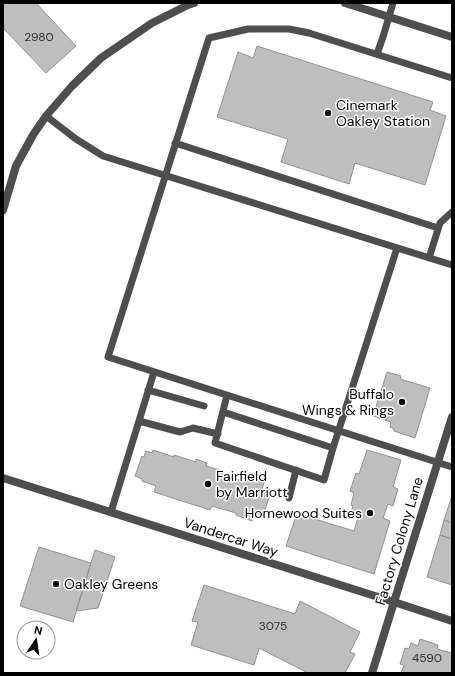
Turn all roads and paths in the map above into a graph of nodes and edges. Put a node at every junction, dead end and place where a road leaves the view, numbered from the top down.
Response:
1 (194, 3) edge
2 (344, 3) edge
3 (393, 3) edge
4 (388, 17) junction
5 (452, 37) edge
6 (377, 54) junction
7 (452, 78) edge
8 (46, 116) junction
9 (175, 143) junction
10 (165, 175) junction
11 (3, 210) edge
12 (452, 212) edge
13 (438, 228) junction
14 (397, 248) junction
15 (428, 258) junction
16 (452, 265) edge
17 (154, 372) junction
18 (148, 390) junction
19 (228, 396) junction
20 (204, 406) dead end
21 (223, 412) junction
22 (452, 417) edge
23 (139, 421) junction
24 (339, 431) junction
25 (218, 434) junction
26 (333, 448) junction
27 (438, 462) junction
28 (452, 467) edge
29 (296, 470) junction
30 (3, 478) edge
31 (289, 498) dead end
32 (111, 512) junction
33 (394, 602) junction
34 (452, 621) edge
35 (372, 673) edge

1 - 8 street
2 - 4 street
3 - 4 lane
4 - 5 street
4 - 6 lane
6 - 7 lane
6 - 9 lane
8 - 10 lane
8 - 11 street
9 - 10 lane
9 - 13 lane
10 - 14 lane
10 - 17 lane
12 - 13 lane
13 - 15 lane
14 - 15 lane
14 - 24 lane
15 - 16 lane
17 - 18 lane
17 - 19 lane
18 - 20 lane
18 - 23 lane
19 - 21 lane
19 - 24 lane
21 - 25 lane
21 - 26 lane
22 - 27 street, Factory Colony Lane
23 - 25 lane
23 - 32 lane
24 - 26 lane
24 - 27 lane
25 - 29 lane
26 - 29 lane
27 - 28 lane
27 - 33 street, Factory Colony Lane
29 - 31 lane
30 - 32 street, Vandercar Way
32 - 33 street, Vandercar Way
33 - 34 street, Vandercar Way
33 - 35 street, Factory Colony Lane

